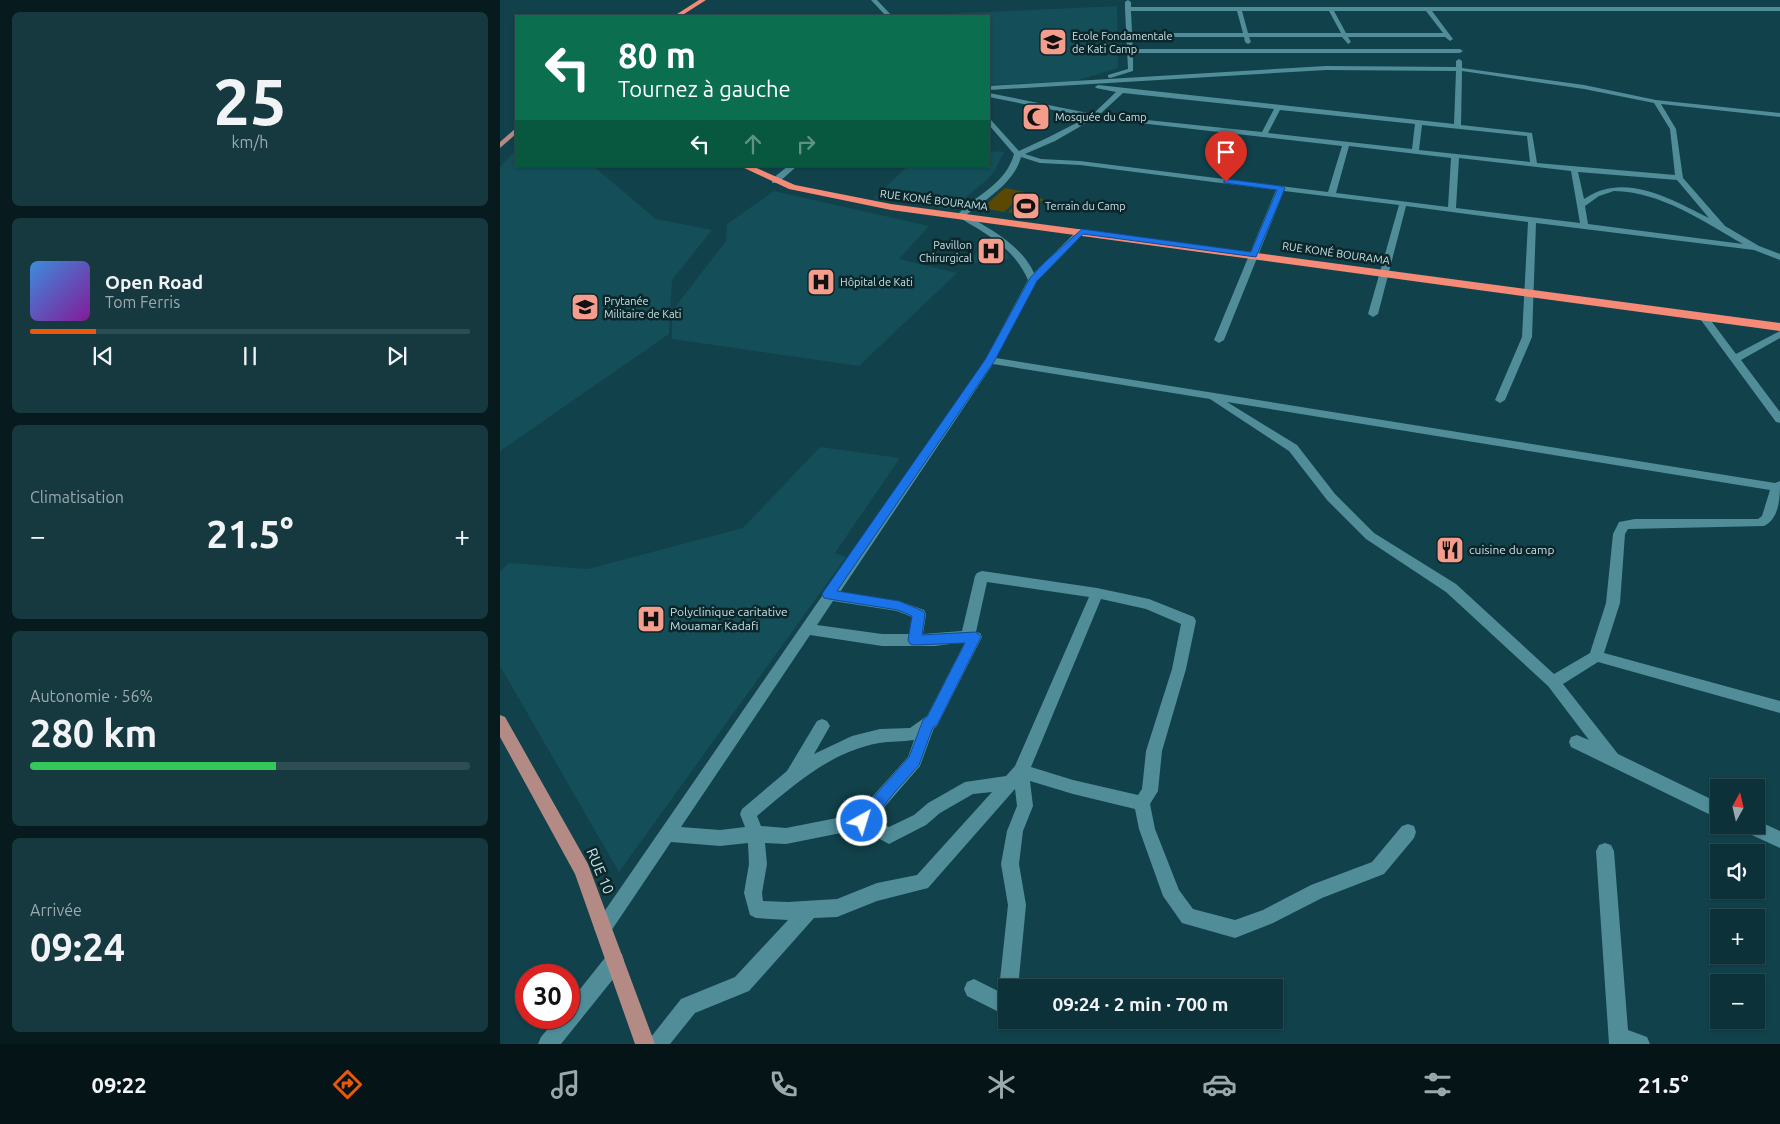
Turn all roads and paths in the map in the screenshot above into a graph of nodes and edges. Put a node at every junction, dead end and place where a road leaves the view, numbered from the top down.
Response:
1 (703, 0) edge
2 (874, 0) edge
3 (1128, 0) edge
4 (1491, 0) edge
5 (1128, 8) junction
6 (1239, 9) junction
7 (1331, 9) junction
8 (1428, 9) junction
9 (1500, 9) junction
10 (1780, 9) edge
11 (679, 15) edge
12 (888, 15) edge
13 (1130, 35) junction
14 (1246, 35) junction
15 (1345, 35) junction
16 (1447, 35) junction
17 (1130, 51) junction
18 (1460, 51) junction
19 (1250, 52) junction
20 (1353, 52) junction
21 (1459, 69) junction
22 (1081, 84) junction
23 (990, 88) edge
24 (1121, 91) junction
25 (990, 96) edge
26 (1656, 102) junction
27 (1278, 108) junction
28 (1780, 115) edge
29 (1094, 116) junction
30 (990, 122) edge
31 (1419, 123) junction
32 (1456, 127) junction
33 (515, 131) edge
34 (1264, 135) junction
35 (1346, 144) junction
36 (500, 146) edge
37 (1415, 152) junction
38 (1018, 154) junction
39 (1455, 156) junction
40 (1054, 162) junction
41 (1534, 165) junction
42 (746, 167) edge
43 (792, 167) edge
44 (1014, 168) junction
45 (1574, 169) junction
46 (1679, 178) junction
47 (775, 181) junction
48 (1281, 188) junction
49 (1332, 193) dead end
50 (1403, 204) junction
51 (1581, 205) junction
52 (1452, 210) junction
53 (961, 216) junction
54 (1532, 221) junction
55 (1585, 228) junction
56 (1722, 228) junction
57 (1082, 232) junction
58 (1756, 248) junction
59 (1254, 255) junction
60 (1780, 257) edge
61 (1048, 264) junction
62 (1028, 266) junction
63 (1384, 272) junction
64 (1033, 280) junction
65 (1529, 292) junction
66 (1373, 314) dead end
67 (1702, 316) junction
68 (1780, 327) edge
69 (1780, 334) edge
70 (1219, 340) dead end
71 (1735, 358) junction
72 (990, 360) junction
73 (1210, 396) junction
74 (1500, 400) dead end
75 (1780, 420) edge
76 (1779, 487) edge
77 (1097, 593) junction
78 (829, 594) junction
79 (805, 629) junction
80 (968, 636) junction
81 (914, 640) junction
82 (1596, 656) junction
83 (1553, 682) junction
84 (1780, 707) edge
85 (500, 722) edge
86 (928, 724) junction
87 (822, 726) dead end
88 (1577, 742) dead end
89 (1613, 760) junction
90 (793, 776) junction
91 (1016, 777) junction
92 (1142, 803) junction
93 (1710, 807) edge
94 (862, 821) junction
95 (1408, 832) dead end
96 (1765, 833) edge
97 (666, 834) junction
98 (756, 834) junction
99 (1780, 840) edge
100 (1605, 851) dead end
101 (812, 909) junction
102 (603, 928) junction
103 (615, 961) junction
104 (1010, 979) edge
105 (974, 989) dead end
106 (998, 1001) edge
107 (1619, 1040) edge
108 (548, 1044) edge
109 (645, 1044) edge
110 (658, 1044) edge
111 (1640, 1044) edge

1 - 11 highway
2 - 12 street
3 - 5 street
4 - 9 street
5 - 6 street
5 - 13 street
6 - 7 street
6 - 14 street
7 - 8 street
7 - 15 street
8 - 9 street
8 - 16 street
9 - 10 street
13 - 14 street
13 - 17 street
14 - 15 street
14 - 19 street
15 - 16 street
15 - 20 street
16 - 18 street
17 - 19 street
17 - 22 street
18 - 20 street
18 - 21 street
19 - 20 street
21 - 22 street
21 - 26 street
21 - 32 street
22 - 23 street
22 - 24 street
24 - 27 street
24 - 29 street
25 - 29 street
26 - 28 street
26 - 46 street
27 - 31 street
27 - 34 street
29 - 34 street
29 - 38 street
30 - 38 street
31 - 32 street
31 - 37 street
32 - 41 street
33 - 36 main road
34 - 35 street
35 - 37 street
35 - 49 street
37 - 39 street
38 - 40 street
38 - 44 street
39 - 41 street
39 - 52 street
40 - 44 street
40 - 48 street
41 - 45 street
42 - 47 highway, RUE KONÉ BOURAMA
43 - 47 street
44 - 53 street
45 - 46 street
45 - 51 street
46 - 56 street
47 - 53 highway, RUE KONÉ BOURAMA
48 - 50 street
48 - 59 street
50 - 52 street
50 - 63 street
51 - 55 street
51 - 56 street
52 - 54 street
53 - 57 highway, RUE KONÉ BOURAMA
53 - 62 street
54 - 55 street
54 - 65 street
55 - 58 street
56 - 58 street
57 - 59 highway, RUE KONÉ BOURAMA
57 - 61 street
58 - 60 street
59 - 63 highway, RUE KONÉ BOURAMA
59 - 70 street
61 - 62 street
61 - 64 street
62 - 64 street
63 - 65 highway, RUE KONÉ BOURAMA
63 - 66 street
64 - 72 street
65 - 67 highway, RUE KONÉ BOURAMA
65 - 74 street
67 - 68 highway, RUE KONÉ BOURAMA
67 - 71 street
69 - 71 street
71 - 75 street
72 - 73 street
72 - 78 street
73 - 76 street
73 - 83 street
76 - 82 street
77 - 80 street
77 - 91 street
77 - 92 street
78 - 79 street
78 - 81 street
79 - 81 street
79 - 97 street
80 - 81 street
80 - 86 street
82 - 83 street
82 - 84 street
83 - 89 street
85 - 102 main road, RUE 10
86 - 90 street
86 - 94 street
87 - 90 street
88 - 89 street
89 - 93 street
90 - 98 street
91 - 92 street
91 - 94 street
91 - 101 street
91 - 104 street
92 - 95 street
94 - 98 street
96 - 99 street
97 - 98 street
97 - 102 street
98 - 101 street
100 - 107 street
101 - 110 street
102 - 103 main road, RUE 10
103 - 108 street
103 - 109 main road, RUE 10
105 - 106 street
107 - 111 street

